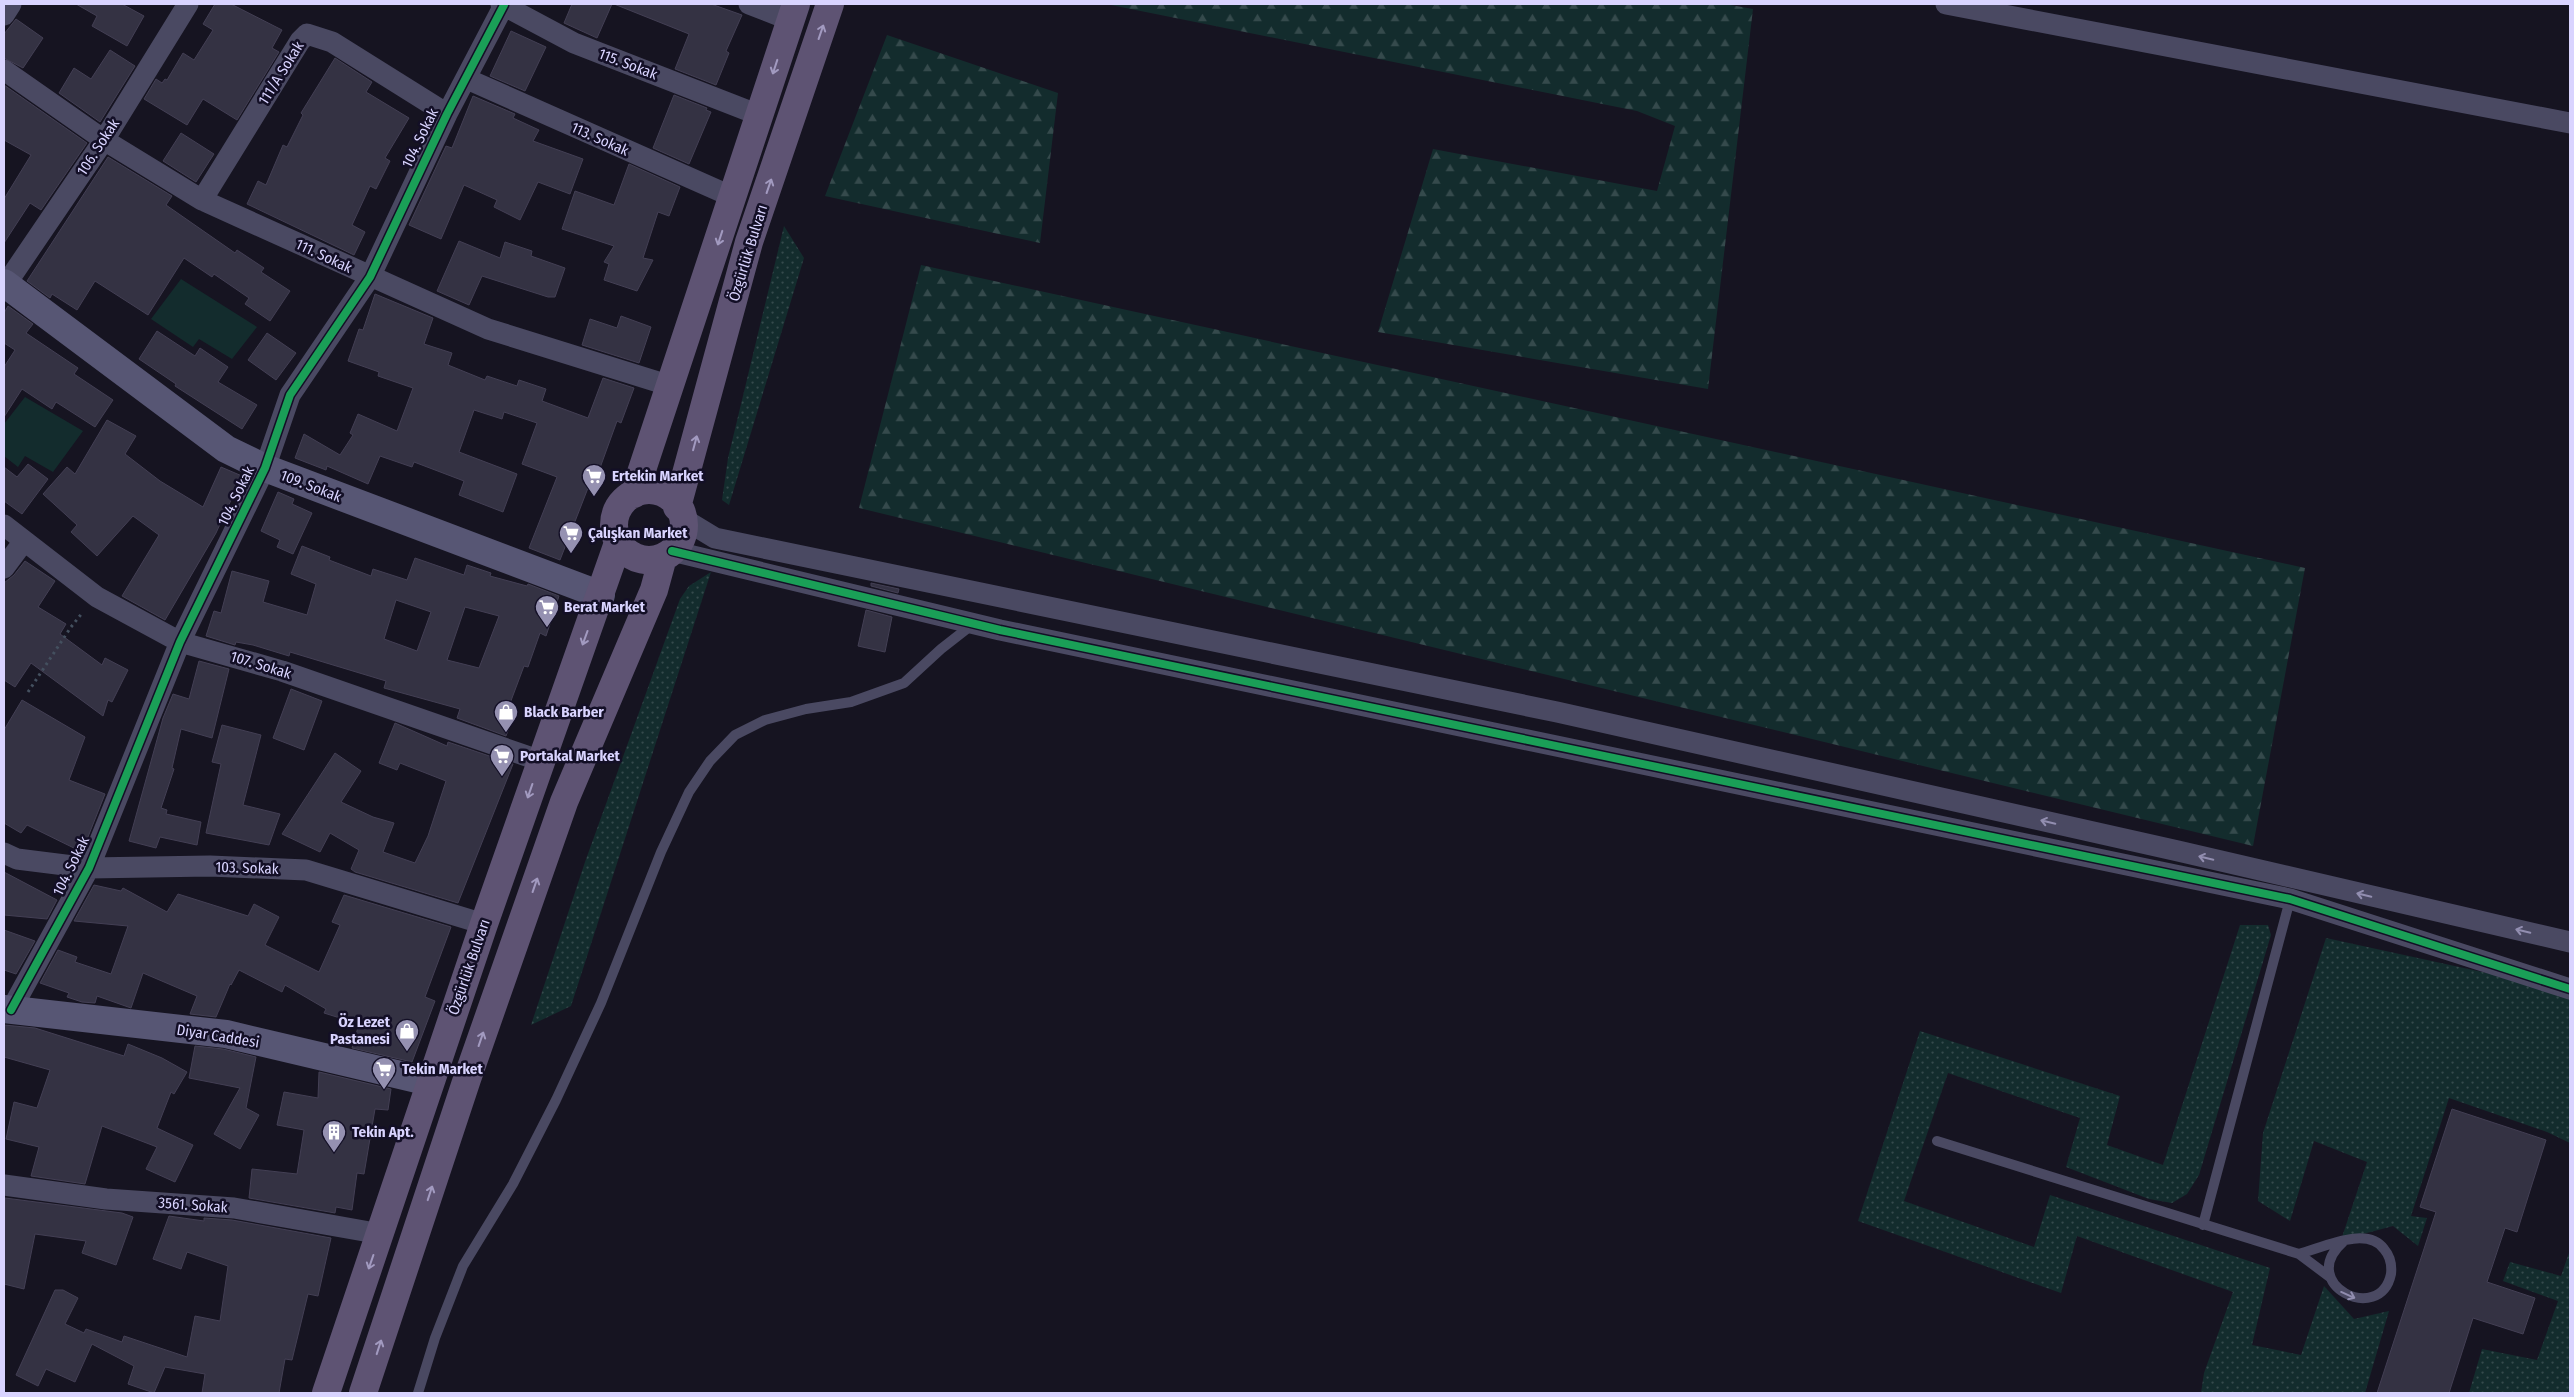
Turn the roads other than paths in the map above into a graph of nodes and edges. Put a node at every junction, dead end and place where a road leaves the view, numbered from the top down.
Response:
1 (11, 4) edge
2 (188, 4) edge
3 (749, 4) edge
4 (830, 4) edge
5 (1946, 4) edge
6 (503, 5) edge
7 (793, 12) edge
8 (4, 15) edge
9 (4, 70) edge
10 (467, 79) junction
11 (447, 114) junction
12 (759, 115) junction
13 (2570, 124) edge
14 (104, 140) junction
15 (733, 197) junction
16 (202, 200) junction
17 (370, 277) junction
18 (4, 285) edge
19 (671, 386) junction
20 (265, 468) junction
21 (634, 494) junction
22 (680, 512) junction
23 (4, 525) edge
24 (24, 541) junction
25 (618, 543) junction
26 (668, 554) junction
27 (4, 568) edge
28 (601, 595) junction
29 (974, 624) junction
30 (180, 642) junction
31 (541, 761) junction
32 (4, 853) edge
33 (89, 868) junction
34 (2294, 878) junction
35 (2290, 899) junction
36 (484, 924) junction
37 (2570, 942) edge
38 (2570, 989) edge
39 (7, 1010) edge
40 (430, 1082) junction
41 (1937, 1141) dead end
42 (4, 1185) edge
43 (2203, 1225) junction
44 (381, 1234) junction
45 (2344, 1242) junction
46 (2299, 1254) junction
47 (2331, 1278) junction
48 (326, 1393) edge
49 (363, 1393) edge
50 (418, 1393) edge

1 - 8 street
2 - 14 street, 106. Sokak
3 - 7 street
22 -> 4 main road, Özgürlük Bulvarı
5 - 13 street
6 - 10 street, 104. Sokak
6 - 12 street, 115. Sokak
7 -> 12 main road, Özgürlük Bulvarı
9 - 14 street, 111. Sokak
10 - 11 street, 104. Sokak
10 - 15 street, 113. Sokak
11 - 16 street, 111/A Sokak
11 - 17 street, 104. Sokak
12 - 15 main road, Özgürlük Bulvarı
14 - 16 street, 111. Sokak
14 - 18 street, 106. Sokak
15 -> 19 main road, Özgürlük Bulvarı
16 - 17 street, 111. Sokak
17 - 19 street, 111. Sokak
17 - 20 street, 104. Sokak
18 - 20 street, 109. Sokak
19 - 21 main road, Özgürlük Bulvarı
20 - 28 street, 109. Sokak
20 - 30 street, 104. Sokak
21 - 22 main road
21 - 25 main road
22 - 26 main road
34 -> 22 street
23 - 24 street, 107. Sokak
24 - 27 street
24 - 30 street, 107. Sokak
25 - 26 main road
25 - 28 main road, Özgürlük Bulvarı
26 - 29 street
49 -> 26 main road
28 -> 31 main road, Özgürlük Bulvarı
29 - 35 street
29 - 50 lane
30 - 31 street, 107. Sokak
30 - 33 street, 104. Sokak
31 -> 36 main road, Özgürlük Bulvarı
32 - 33 street, 103. Sokak
33 - 36 street, 103. Sokak
33 - 39 street, 104. Sokak
34 - 35 lane
37 -> 34 street
35 - 38 street
35 - 43 lane
36 - 40 main road, Özgürlük Bulvarı
39 - 40 street, Diyar Caddesi
40 - 44 main road, Özgürlük Bulvarı
41 - 43 lane
42 - 44 street, 3561. Sokak
43 - 46 lane
44 -> 48 main road, Özgürlük Bulvarı
45 - 46 lane
45 - 47 lane
47 -> 45 lane
46 - 47 lane

